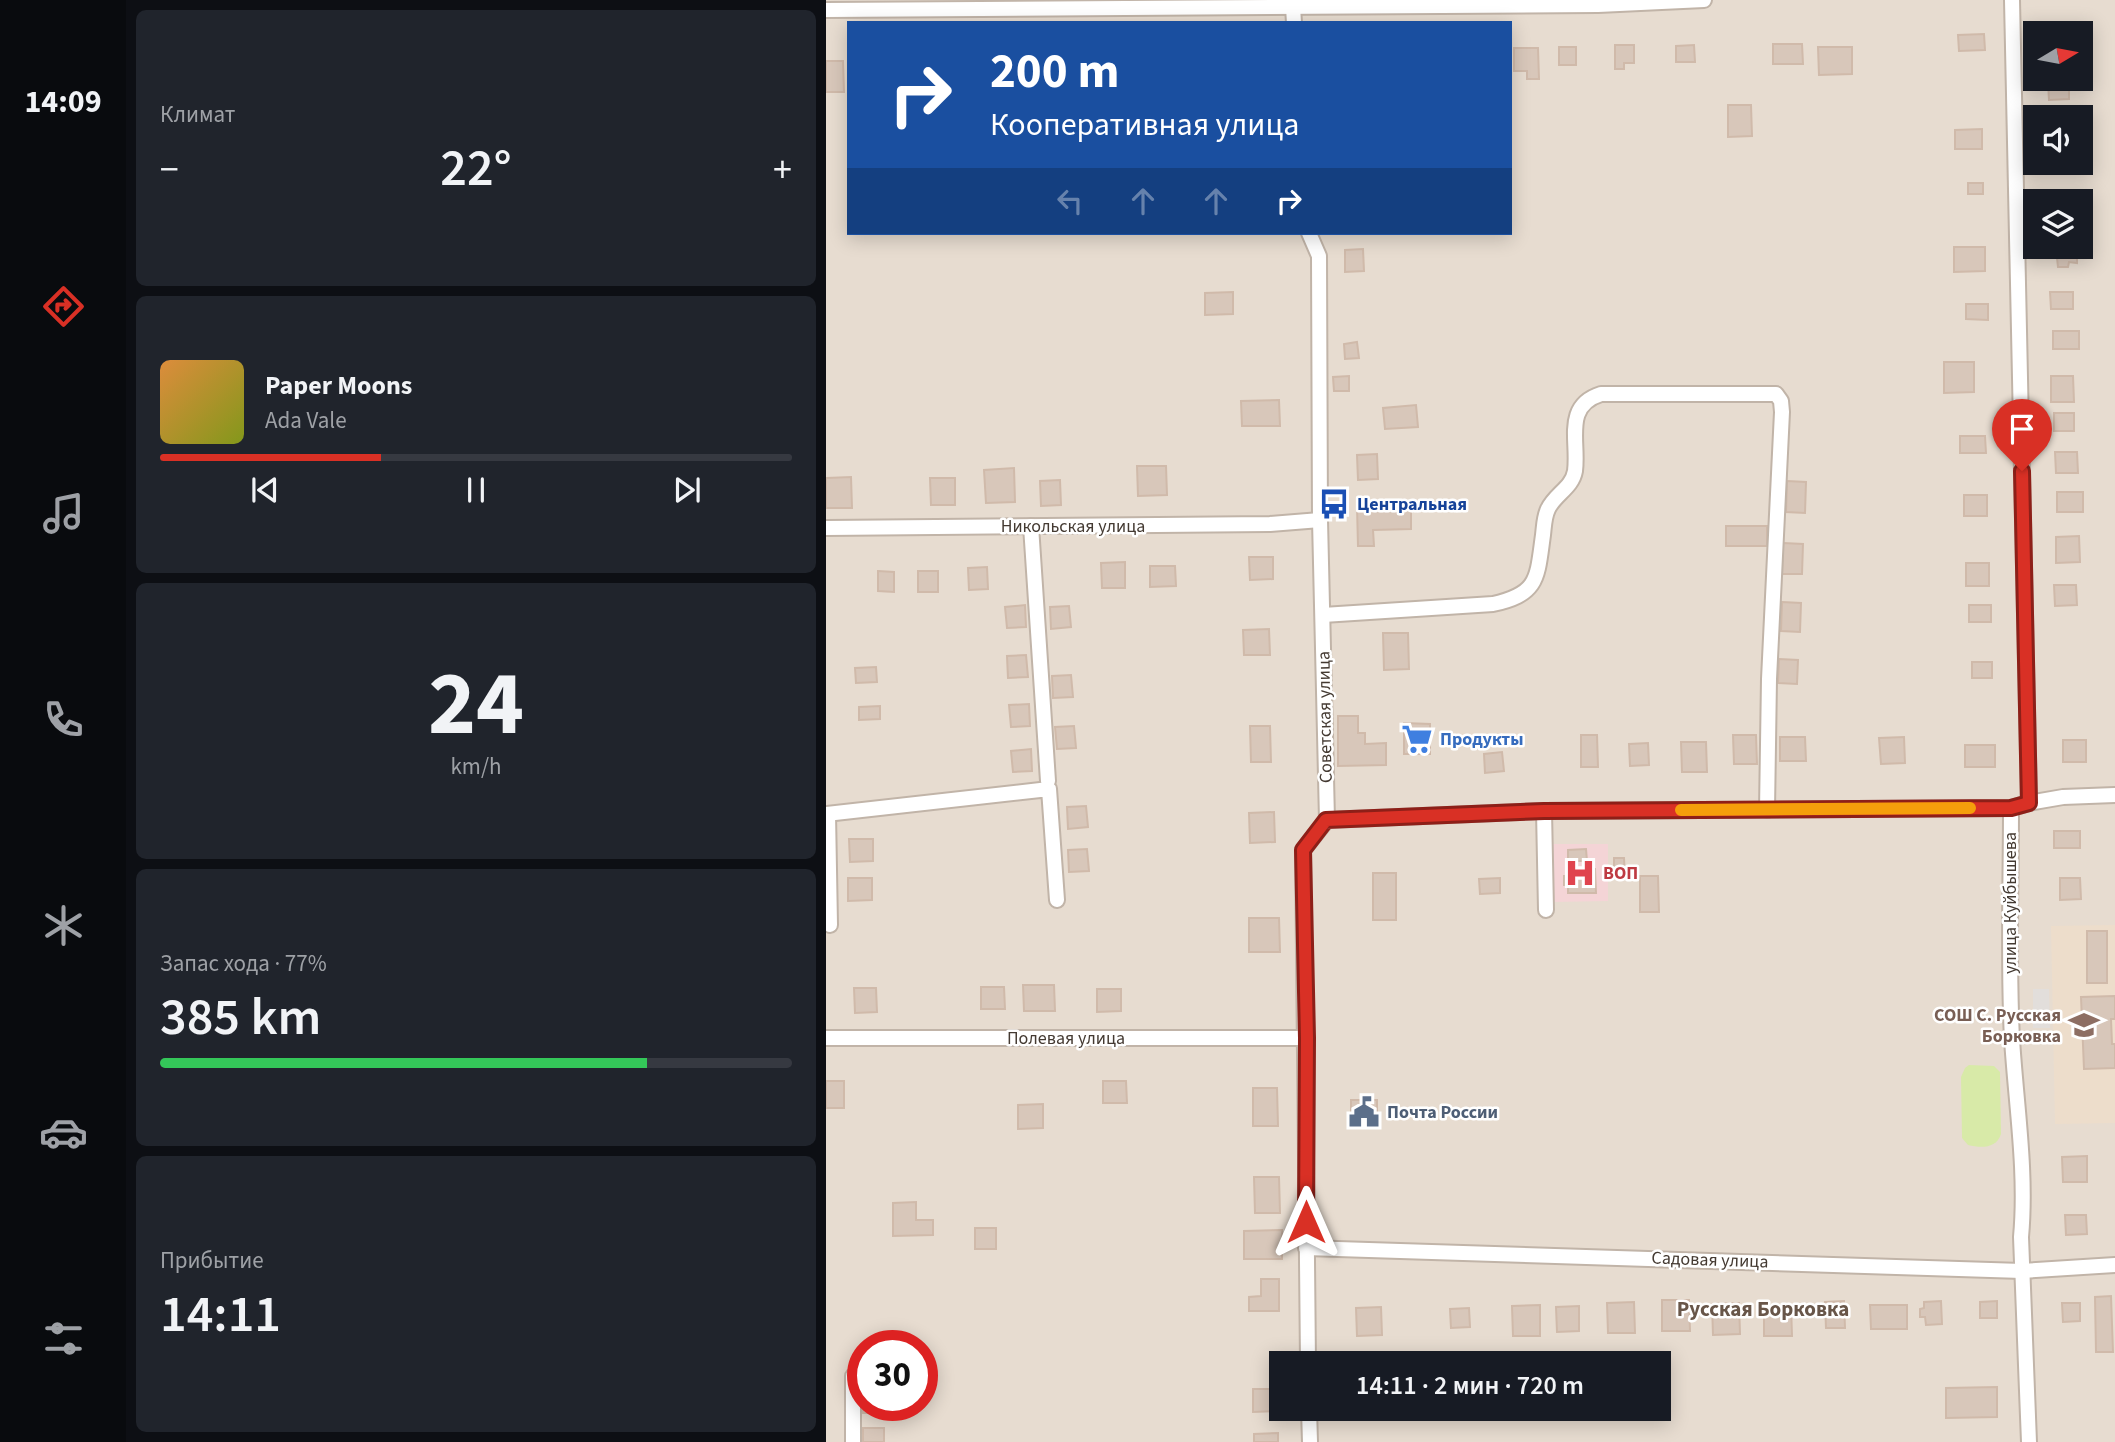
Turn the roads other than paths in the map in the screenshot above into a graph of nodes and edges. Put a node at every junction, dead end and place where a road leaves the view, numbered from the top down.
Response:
1 (1704, 0) edge
2 (2012, 0) edge
3 (1293, 7) junction
4 (826, 10) edge
5 (1294, 21) edge
6 (1310, 235) edge
7 (1320, 520) junction
8 (1031, 526) junction
9 (826, 528) edge
10 (1323, 615) junction
11 (1048, 781) dead end
12 (2115, 795) edge
13 (2029, 803) junction
14 (2011, 808) junction
15 (1767, 810) junction
16 (1544, 811) junction
17 (827, 814) edge
18 (1326, 820) junction
19 (1057, 900) dead end
20 (1546, 910) dead end
21 (830, 925) dead end
22 (826, 1038) edge
23 (1307, 1038) junction
24 (1306, 1248) junction
25 (2115, 1265) edge
26 (2022, 1271) junction
27 (1308, 1351) edge
28 (853, 1421) edge
29 (1309, 1421) edge
30 (853, 1442) edge
31 (1310, 1442) edge
32 (2029, 1442) edge

1 - 3 street
2 - 13 street
3 - 4 street
3 - 5 street
6 - 7 street, Советская улица
7 - 8 street, Никольская улица
7 - 10 street, Советская улица
8 - 9 street, Никольская улица
8 - 11 street
10 - 15 street
10 - 18 street, Советская улица
12 - 13 street, улица Куйбышева
13 - 14 street, улица Куйбышева
14 - 15 street
14 - 26 street, улица Куйбышева
15 - 16 street
16 - 18 street
16 - 20 street
17 - 19 street
17 - 21 street
18 - 23 street
22 - 23 street, Полевая улица
23 - 24 street
24 - 26 street, Садовая улица
24 - 27 street
25 - 26 street, Садовая улица
26 - 32 street, улица Куйбышева
28 - 30 street
29 - 31 street

